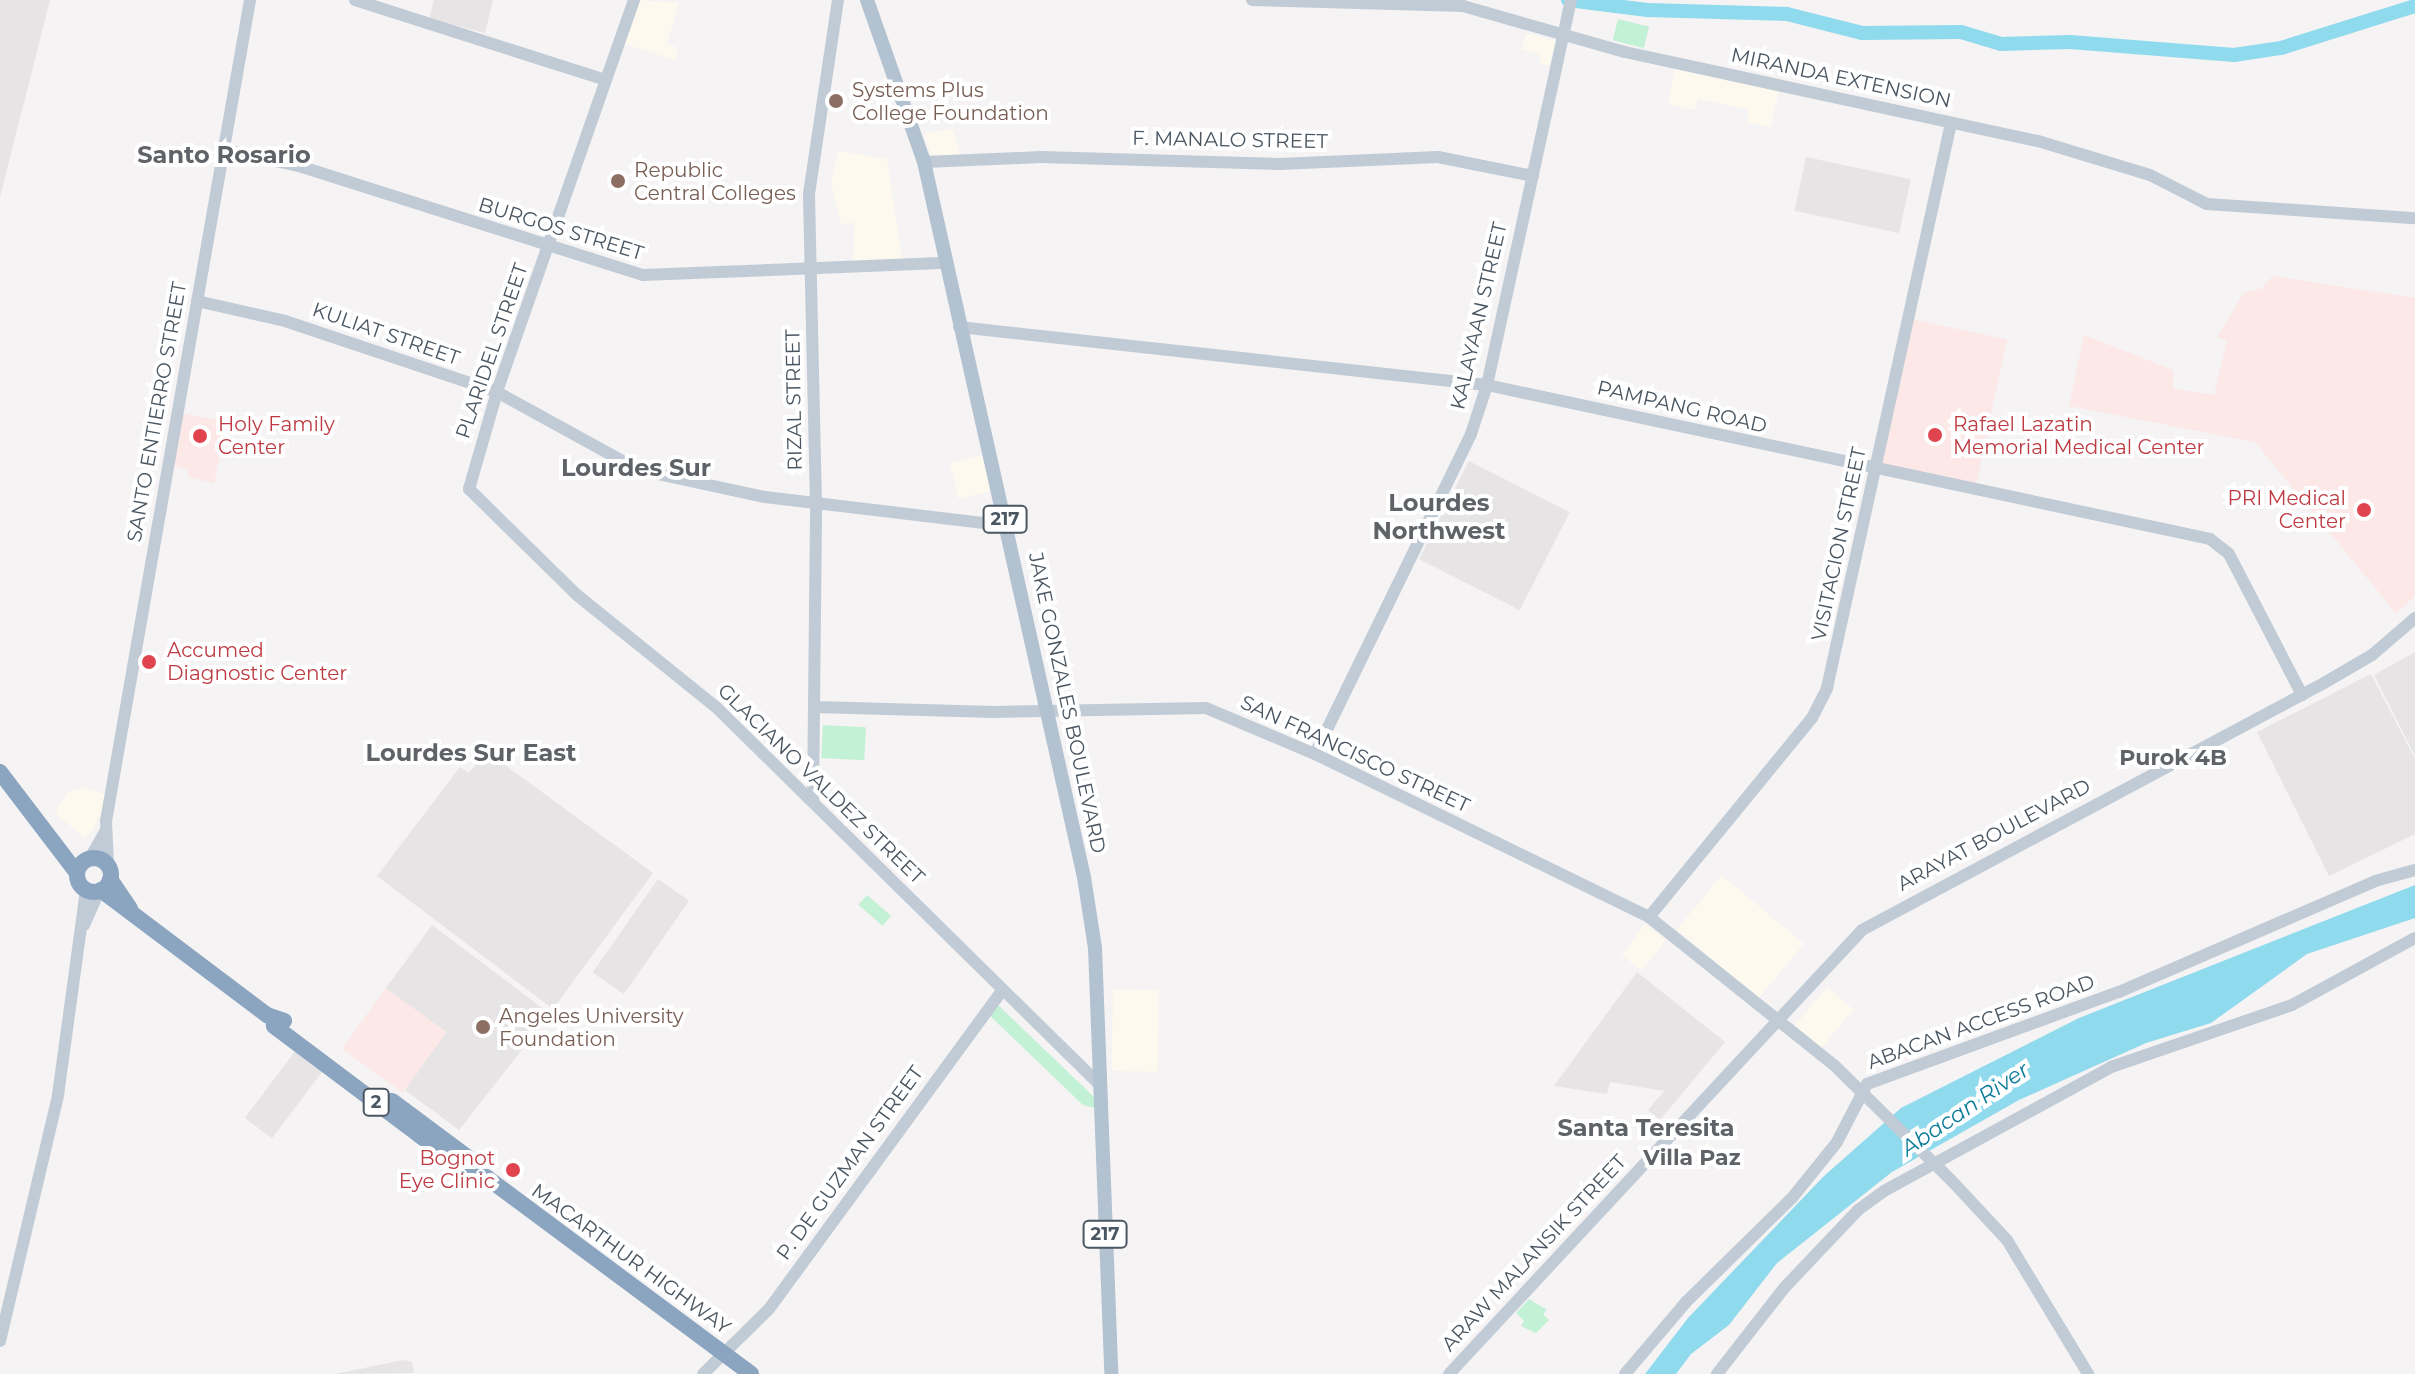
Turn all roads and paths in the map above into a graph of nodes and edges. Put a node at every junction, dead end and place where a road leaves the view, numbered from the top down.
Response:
1 (250, 0) edge
2 (355, 0) edge
3 (634, 0) edge
4 (838, 0) edge
5 (860, 0) edge
6 (1252, 0) edge
7 (1570, 4) edge
8 (870, 5) edge
9 (1562, 34) junction
10 (605, 80) junction
11 (1951, 123) junction
12 (221, 149) junction
13 (924, 162) junction
14 (1533, 176) junction
15 (2415, 218) edge
16 (547, 249) junction
17 (947, 263) junction
18 (813, 270) junction
19 (197, 301) junction
20 (959, 327) junction
21 (1487, 385) junction
22 (497, 392) junction
23 (1875, 469) junction
24 (469, 489) joint
25 (816, 504) junction
26 (1007, 526) junction
27 (2415, 618) edge
28 (2302, 695) junction
29 (815, 707) junction
30 (1051, 711) junction
31 (1315, 754) junction
32 (0, 772) edge
33 (813, 802) junction
34 (105, 832) junction
35 (85, 863) junction
36 (2415, 870) edge
37 (101, 883) junction
38 (1649, 917) junction
39 (2415, 938) edge
40 (1002, 991) junction
41 (1777, 1018) junction
42 (1101, 1086) junction
43 (0, 1341) edge
44 (727, 1355) junction
45 (703, 1374) edge
46 (751, 1374) edge
47 (1111, 1374) edge
48 (1449, 1374) edge
49 (1625, 1374) edge
50 (1717, 1374) edge
51 (2088, 1374) edge

1 - 12 street, SANTO ENTIERRO STREET
2 - 10 street
3 - 10 street, PLARIDEL STREET
4 - 18 street, RIZAL STREET
5 - 8 main road, JAKE GONZALES BOULEVARD / 217
6 - 9 street, MIRANDA EXTENSION
7 - 9 street, KALAYAAN STREET
8 - 13 main road, JAKE GONZALES BOULEVARD / 217
9 - 11 street, MIRANDA EXTENSION
9 - 14 street, KALAYAAN STREET
10 - 16 street, PLARIDEL STREET
11 - 15 street, MIRANDA EXTENSION
11 - 23 street, VISITACION STREET
12 - 16 street, BURGOS STREET
12 - 19 street, SANTO ENTIERRO STREET
13 - 14 street, F. MANALO STREET
13 - 17 main road, JAKE GONZALES BOULEVARD / 217
14 - 21 street, KALAYAAN STREET
16 - 18 street, BURGOS STREET
16 - 22 street, PLARIDEL STREET
17 - 18 street, BURGOS STREET
17 - 20 main road, JAKE GONZALES BOULEVARD / 217
18 - 25 street, RIZAL STREET
19 - 22 street, KULIAT STREET
19 - 34 street, SANTO ENTIERRO STREET
20 - 21 street, PAMPANG ROAD
20 - 26 main road, JAKE GONZALES BOULEVARD / 217
21 - 23 street, PAMPANG ROAD
21 - 31 street, KALAYAAN STREET
22 - 24 street, PLARIDEL STREET
22 - 25 street, KULIAT STREET
23 - 28 street, PAMPANG ROAD
23 - 38 street, VISITACION STREET
24 - 33 street, GLACIANO VALDEZ STREET
25 - 26 street, KULIAT STREET
25 - 29 street, RIZAL STREET
26 - 30 main road, JAKE GONZALES BOULEVARD / 217
27 - 28 street, ARAYAT BOULEVARD
28 - 41 street, ARAYAT BOULEVARD
29 - 30 street, SAN FRANCISCO STREET
29 - 33 street, RIZAL STREET
30 - 31 street, SAN FRANCISCO STREET
30 - 42 main road, JAKE GONZALES BOULEVARD / 217
31 - 38 street, SAN FRANCISCO STREET
32 - 35 highway, 2
33 - 40 street, GLACIANO VALDEZ STREET
34 - 35 street, SANTO ENTIERRO STREET
34 - 37 street, SANTO ENTIERRO STREET
35 - 37 highway, 2
35 - 37 highway
36 - 49 street, ABACAN ACCESS ROAD
37 - 43 street, SANTO ENTIERRO STREET
37 - 44 highway, MACARTHUR HIGHWAY / 2
38 - 41 street, SAN FRANCISCO STREET
39 - 50 street
40 - 42 street, GLACIANO VALDEZ STREET
40 - 44 street, P. DE GUZMAN STREET
41 - 48 street, ARAW MALANSIK STREET
41 - 51 street, SAN FRANCISCO STREET
42 - 47 main road, JAKE GONZALES BOULEVARD / 217
44 - 45 street, P. DE GUZMAN STREET
44 - 46 highway, MACARTHUR HIGHWAY / 2

